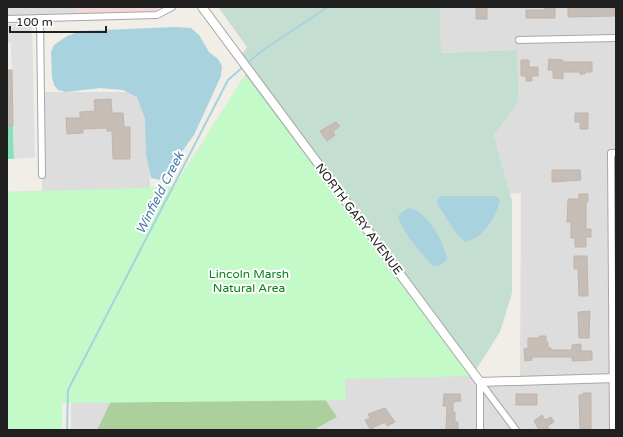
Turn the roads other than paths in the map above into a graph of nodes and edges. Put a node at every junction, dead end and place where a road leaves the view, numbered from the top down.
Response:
1 (172, 7) edge
2 (202, 7) edge
3 (40, 18) junction
4 (7, 19) edge
5 (616, 38) edge
6 (519, 40) dead end
7 (613, 153) edge
8 (42, 175) dead end
9 (615, 378) edge
10 (480, 382) junction
11 (480, 430) edge
12 (516, 430) edge
13 (613, 430) edge

1 - 3 street
2 - 10 street, NORTH GARY AVENUE
3 - 4 street
3 - 8 street
5 - 6 street
7 - 9 street
9 - 10 street
9 - 13 street
10 - 11 street
10 - 12 street, NORTH GARY AVENUE

